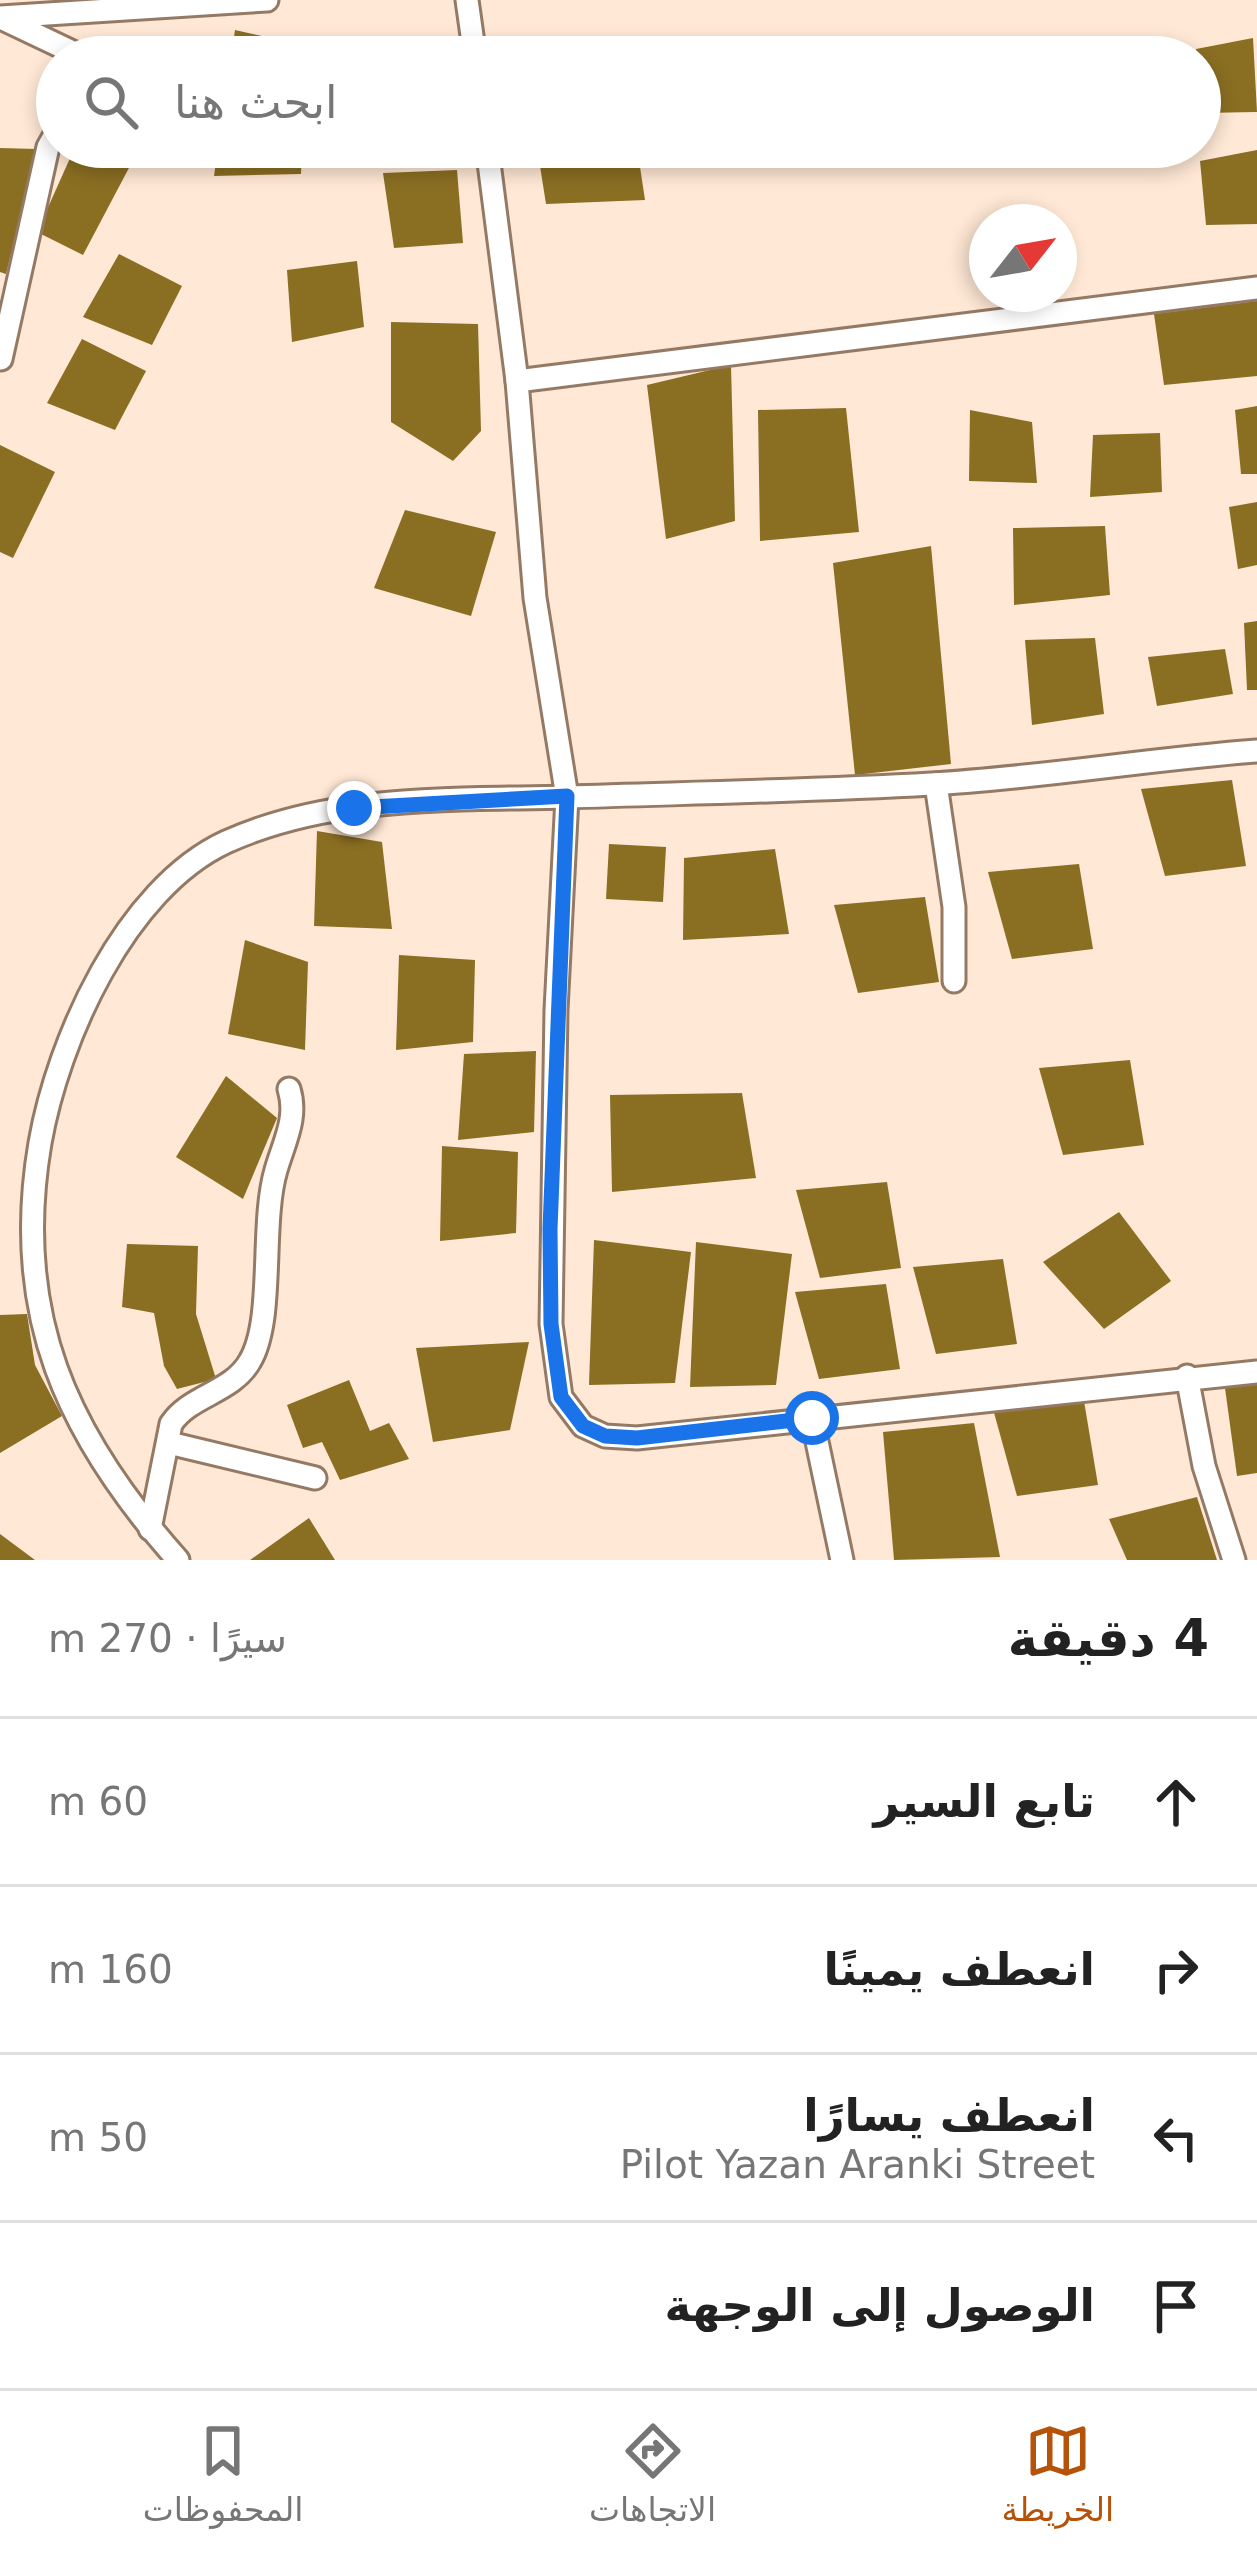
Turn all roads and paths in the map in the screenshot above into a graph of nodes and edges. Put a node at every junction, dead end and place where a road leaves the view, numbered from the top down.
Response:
1 (267, 0) edge
2 (467, 0) edge
3 (0, 17) edge
4 (39, 36) edge
5 (472, 36) edge
6 (43, 168) edge
7 (490, 168) edge
8 (1257, 288) edge
9 (1, 359) edge
10 (517, 381) junction
11 (1257, 751) edge
12 (936, 784) junction
13 (567, 796) junction
14 (954, 981) dead end
15 (289, 1089) dead end
16 (1257, 1372) edge
17 (1187, 1376) junction
18 (812, 1418) junction
19 (169, 1443) junction
20 (315, 1478) dead end
21 (150, 1528) junction
22 (178, 1560) edge
23 (842, 1560) edge
24 (1234, 1560) edge

1 - 3 street
2 - 5 street
3 - 4 street
6 - 9 street
7 - 10 street
8 - 10 street
10 - 13 street
11 - 12 street
12 - 13 street
12 - 14 street
13 - 18 street
13 - 21 street
15 - 19 street
16 - 17 street
17 - 18 street
17 - 24 street
18 - 23 street
19 - 20 street
19 - 21 street
21 - 22 street

